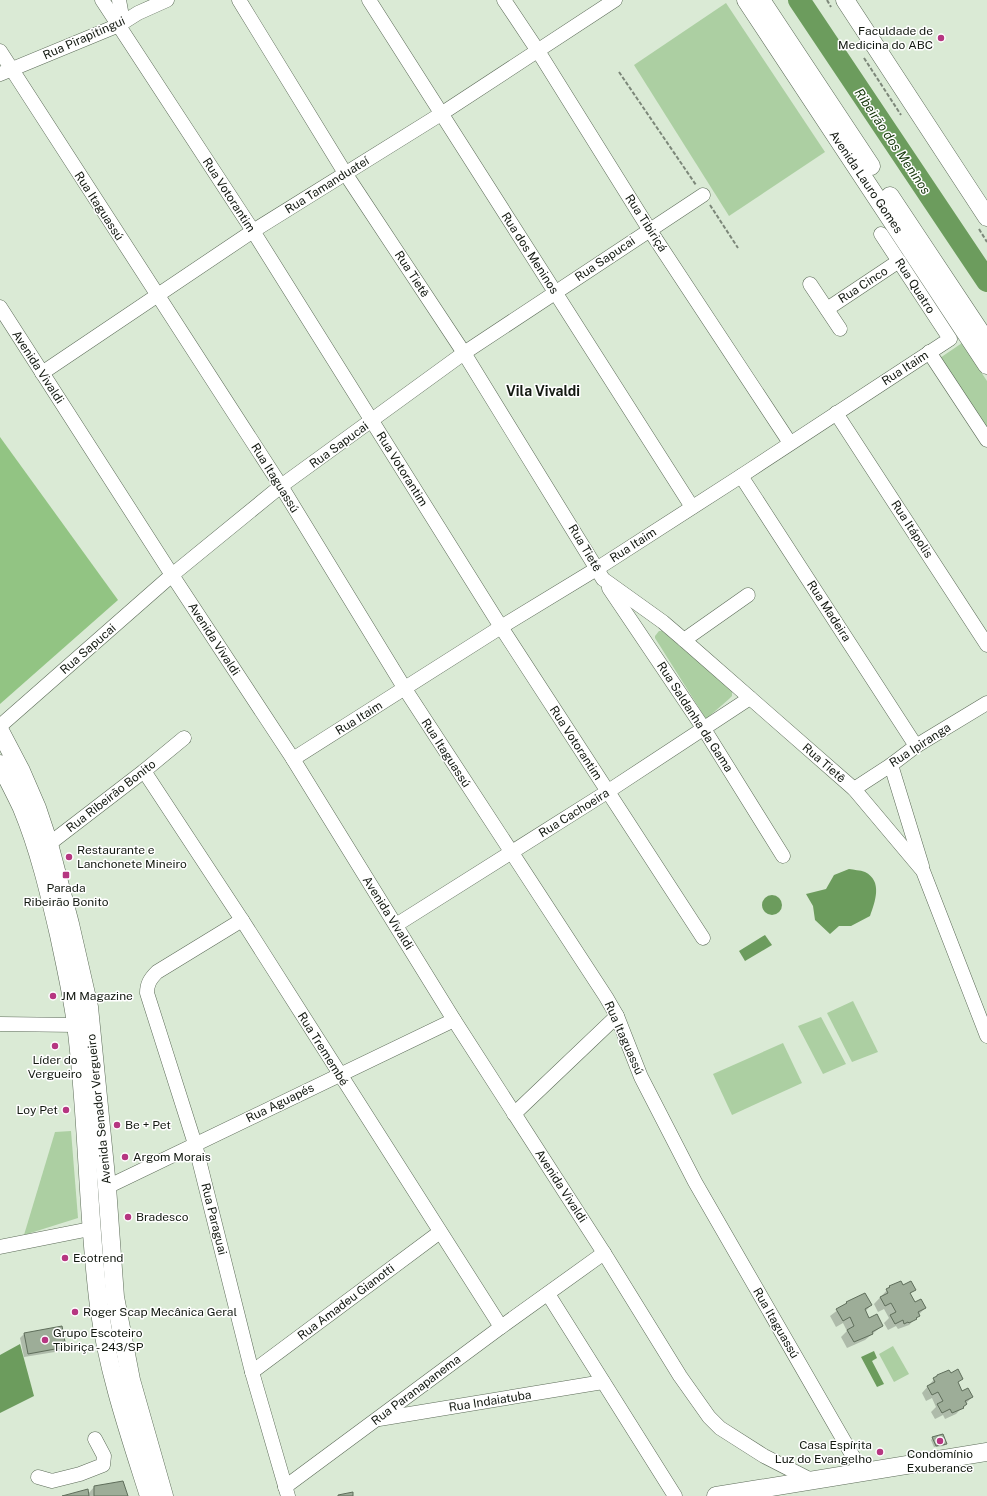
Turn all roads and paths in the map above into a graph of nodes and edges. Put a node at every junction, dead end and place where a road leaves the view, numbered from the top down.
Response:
1 (102, 0) edge
2 (119, 0) edge
3 (167, 0) edge
4 (239, 0) edge
5 (369, 0) edge
6 (504, 0) edge
7 (615, 0) edge
8 (746, 0) edge
9 (761, 0) edge
10 (845, 0) edge
11 (121, 23) junction
12 (0, 51) edge
13 (538, 51) junction
14 (6, 72) edge
15 (619, 72) dead end
16 (441, 114) junction
17 (346, 173) junction
18 (703, 195) junction
19 (987, 217) edge
20 (649, 229) junction
21 (253, 231) junction
22 (881, 234) dead end
23 (738, 248) dead end
24 (899, 262) junction
25 (810, 284) dead end
26 (556, 292) junction
27 (157, 295) junction
28 (0, 307) edge
29 (827, 309) junction
30 (840, 329) dead end
31 (950, 339) joint
32 (987, 342) edge
33 (929, 352) junction
34 (464, 353) junction
35 (987, 365) edge
36 (42, 373) junction
37 (836, 413) junction
38 (372, 421) junction
39 (987, 440) edge
40 (790, 443) junction
41 (741, 476) junction
42 (281, 486) junction
43 (692, 507) junction
44 (600, 574) junction
45 (172, 575) junction
46 (748, 596) dead end
47 (663, 622) junction
48 (501, 627) junction
49 (645, 640) junction
50 (684, 640) junction
51 (987, 645) edge
52 (405, 689) junction
53 (750, 698) junction
54 (987, 703) edge
55 (0, 726) edge
56 (704, 729) junction
57 (0, 731) edge
58 (184, 738) dead end
59 (916, 746) junction
60 (293, 759) junction
61 (0, 764) edge
62 (891, 765) junction
63 (144, 771) junction
64 (854, 789) junction
65 (607, 792) junction
66 (43, 847) junction
67 (510, 853) junction
68 (783, 856) dead end
69 (924, 871) junction
70 (242, 920) junction
71 (396, 925) junction
72 (703, 938) dead end
73 (617, 1016) junction
74 (454, 1020) junction
75 (0, 1024) edge
76 (76, 1025) junction
77 (91, 1034) junction
78 (987, 1036) edge
79 (339, 1074) junction
80 (514, 1114) junction
81 (195, 1144) junction
82 (87, 1158) junction
83 (107, 1187) junction
84 (90, 1229) junction
85 (440, 1232) junction
86 (110, 1238) junction
87 (0, 1247) edge
88 (604, 1253) junction
89 (548, 1294) junction
90 (501, 1326) junction
91 (252, 1372) junction
92 (603, 1382) junction
93 (377, 1420) junction
94 (95, 1439) dead end
95 (987, 1452) edge
96 (862, 1472) junction
97 (38, 1477) dead end
98 (811, 1480) junction
99 (286, 1492) edge
100 (149, 1496) edge
101 (164, 1496) edge
102 (675, 1496) edge
103 (716, 1496) edge

1 - 11 street, Rua Votorantim
2 - 11 street
3 - 11 street, Rua Pirapitingui
4 - 17 street, Rua Tietê
5 - 16 street, Rua dos Meninos
6 - 13 street, Rua Tibiriçá
7 - 13 street, Rua Tamanduateí
8 - 35 main road, Avenida Lauro Gomes
9 - 32 main road, Avenida Lauro Gomes
10 - 19 main road
11 - 14 street, Rua Pirapitingui
11 - 21 street, Rua Votorantim
12 - 14 street, Rua Itaguassú
13 - 16 street, Rua Tamanduateí
13 - 20 street, Rua Tibiriçá
14 - 27 street, Rua Itaguassú
15 - 18 path
16 - 17 street, Rua Tamanduateí
16 - 26 street, Rua dos Meninos
17 - 21 street, Rua Tamanduateí
17 - 34 street, Rua Tietê
18 - 20 street, Rua Sapucai
18 - 23 path
20 - 26 street, Rua Sapucai
20 - 40 street, Rua Tibiriçá
21 - 27 street, Rua Tamanduateí
21 - 38 street, Rua Votorantim
22 - 24 street, Rua Quatro
24 - 29 street, Rua Cinco
24 - 31 street, Rua Quatro
25 - 29 street
26 - 34 street, Rua Sapucai
26 - 43 street, Rua dos Meninos
27 - 36 street, Rua Tamanduateí
27 - 42 street, Rua Itaguassú
28 - 36 street, Avenida Vivaldi
29 - 30 street
31 - 33 street, Rua Itaim
33 - 37 street, Rua Itaim
33 - 39 street
34 - 38 street, Rua Sapucai
34 - 44 street, Rua Tietê
36 - 45 street, Avenida Vivaldi
37 - 40 street, Rua Itaim
37 - 51 street, Rua Itápolis
38 - 42 street, Rua Sapucai
38 - 48 street, Rua Votorantim
40 - 41 street, Rua Itaim
41 - 43 street, Rua Itaim
41 - 59 street, Rua Madeira
42 - 45 street, Rua Sapucai
42 - 52 street, Rua Itaguassú
43 - 44 street, Rua Itaim
44 - 47 street, Rua Tietê
44 - 48 street, Rua Itaim
44 - 49 street, Rua Saldanha da Gama
45 - 55 street, Rua Sapucai
45 - 60 street, Avenida Vivaldi
46 - 50 street
47 - 49 street
47 - 50 street, Rua Tietê
48 - 52 street, Rua Itaim
48 - 65 street, Rua Votorantim
49 - 56 street, Rua Saldanha da Gama
50 - 53 street, Rua Tietê
52 - 60 street, Rua Itaim
52 - 67 street, Rua Itaguassú
53 - 56 street, Rua Cachoeira
53 - 64 street, Rua Tietê
54 - 59 street, Rua Ipiranga
56 - 65 street, Rua Cachoeira
56 - 68 street, Rua Saldanha da Gama
57 - 66 main road, Avenida Senador Vergueiro
58 - 63 street, Rua Ribeirão Bonito
59 - 62 street, Rua Ipiranga
60 - 71 street, Avenida Vivaldi
61 - 66 main road, Avenida Senador Vergueiro
62 - 64 street, Rua Ipiranga
62 - 69 street
63 - 66 street, Rua Ribeirão Bonito
63 - 70 street, Rua Tremembé
64 - 69 street, Rua Tietê
65 - 67 street, Rua Cachoeira
65 - 72 street, Rua Votorantim
66 - 76 main road, Avenida Senador Vergueiro
66 - 77 main road, Avenida Senador Vergueiro
67 - 71 street, Rua Cachoeira
67 - 73 street, Rua Itaguassú
69 - 78 street, Rua Tietê
70 - 79 street, Rua Tremembé
70 - 81 street, Rua Paraguai
71 - 74 street, Avenida Vivaldi
73 - 80 street
73 - 96 street, Rua Itaguassú
74 - 79 street, Rua Aguapés
74 - 80 street, Avenida Vivaldi
75 - 76 street
76 - 77 main road
76 - 82 main road, Avenida Senador Vergueiro
77 - 83 main road, Avenida Senador Vergueiro
79 - 81 street, Rua Aguapés
79 - 85 street, Rua Tremembé
80 - 88 street, Avenida Vivaldi
81 - 83 street, Rua Aguapés
81 - 91 street, Rua Paraguai
82 - 83 main road
82 - 84 main road, Avenida Senador Vergueiro
83 - 86 main road, Avenida Senador Vergueiro
84 - 86 main road
84 - 87 street
84 - 100 main road, Avenida Senador Vergueiro
85 - 90 street, Rua Tremembé
85 - 91 street, Rua Amadeu Gianotti
86 - 101 main road, Avenida Senador Vergueiro
88 - 89 street, Rua Paranapanema
88 - 98 street, Avenida Vivaldi
89 - 90 street, Rua Paranapanema
89 - 92 street
90 - 93 street, Rua Paranapanema
91 - 99 street, Rua Paraguai
92 - 93 street, Rua Indaiatuba
92 - 102 street
93 - 99 street, Rua Paranapanema
94 - 97 street
95 - 96 main road
96 - 98 main road
98 - 103 main road

